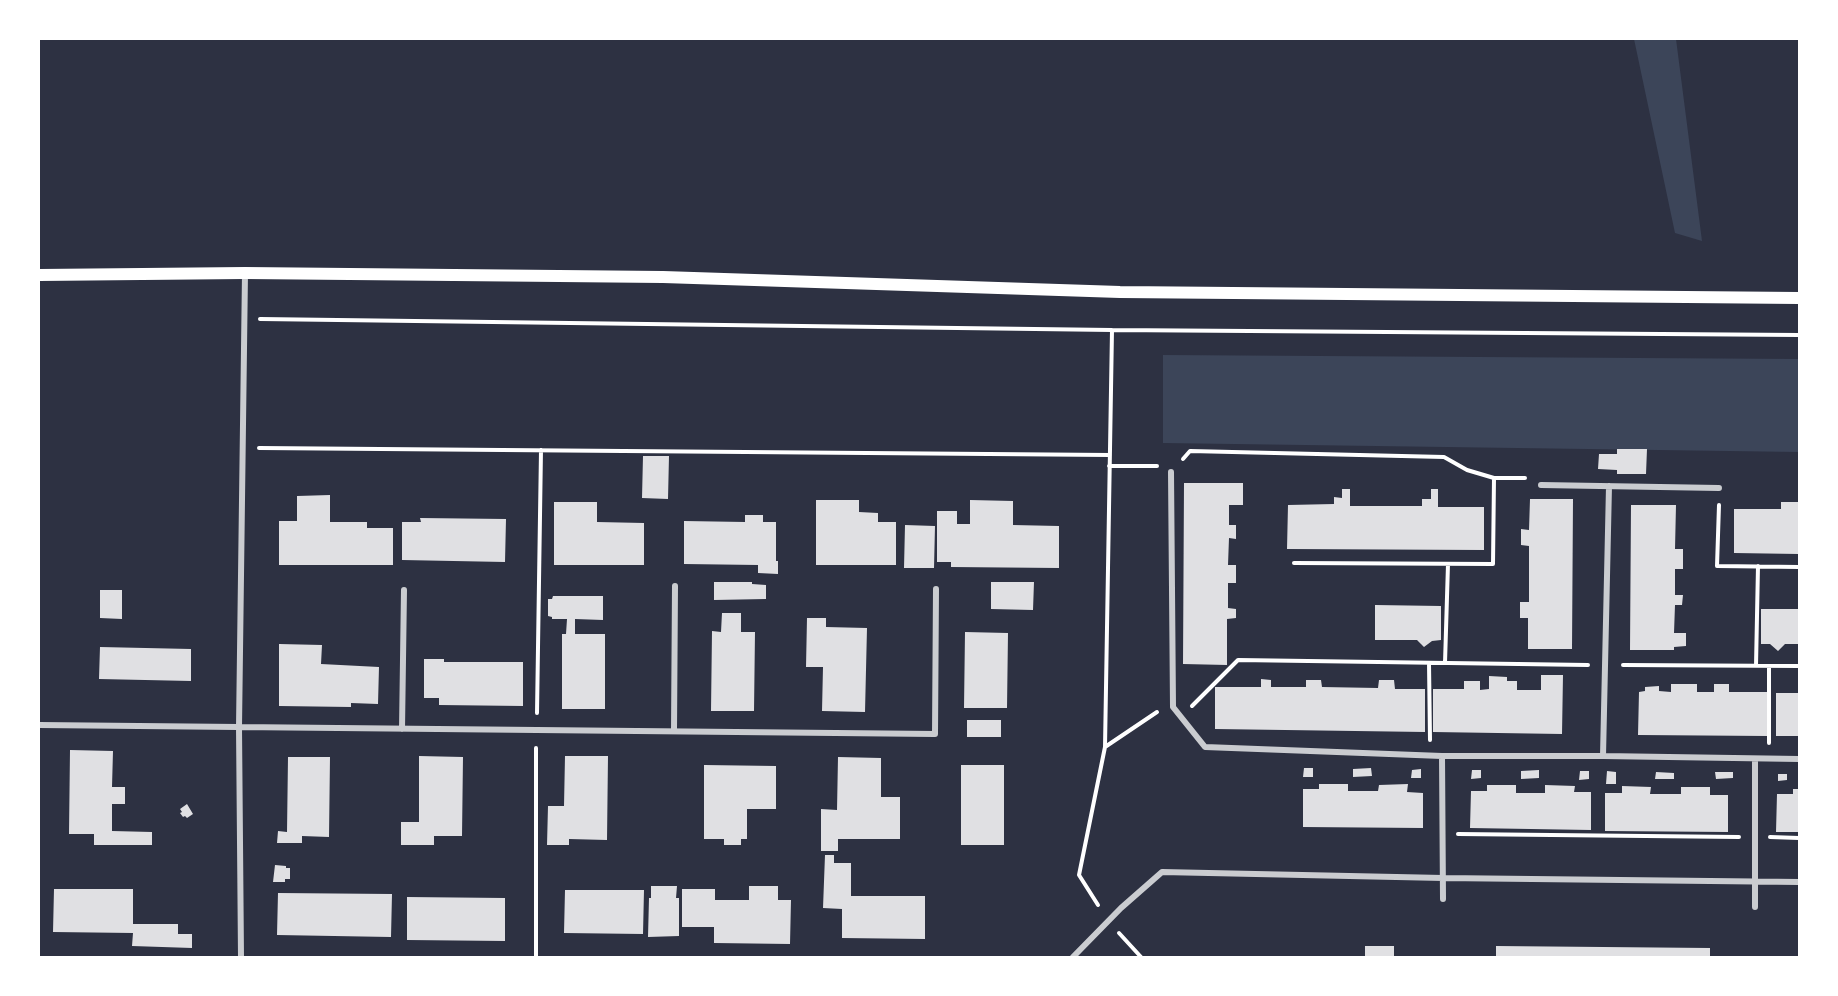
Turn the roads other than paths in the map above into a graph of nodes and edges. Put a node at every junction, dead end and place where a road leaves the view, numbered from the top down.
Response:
1 (244, 273) junction
2 (39, 275) edge
3 (1799, 298) edge
4 (1171, 472) road end
5 (1541, 484) road end
6 (1609, 486) junction
7 (1719, 488) road end
8 (675, 586) dead end
9 (936, 589) dead end
10 (404, 590) dead end
11 (39, 725) edge
12 (239, 727) junction
13 (402, 729) junction
14 (674, 731) junction
15 (1442, 756) junction
16 (1603, 756) junction
17 (1755, 759) junction
18 (1799, 759) edge
19 (1443, 878) junction
20 (1755, 881) junction
21 (1799, 882) edge
22 (1443, 899) dead end
23 (1755, 907) dead end
24 (241, 957) edge
25 (1072, 957) edge

1 - 2 main road
1 - 3 main road
1 - 12 street
4 - 15 street
5 - 6 street
6 - 7 street
6 - 16 street
8 - 14 street
9 - 14 street
10 - 13 street
11 - 12 street
12 - 13 street
12 - 24 street
13 - 14 street
15 - 16 street
15 - 19 street
16 - 17 street
17 - 18 street
17 - 20 street
19 - 20 street
19 - 22 street
19 - 25 street
20 - 21 street
20 - 23 street

